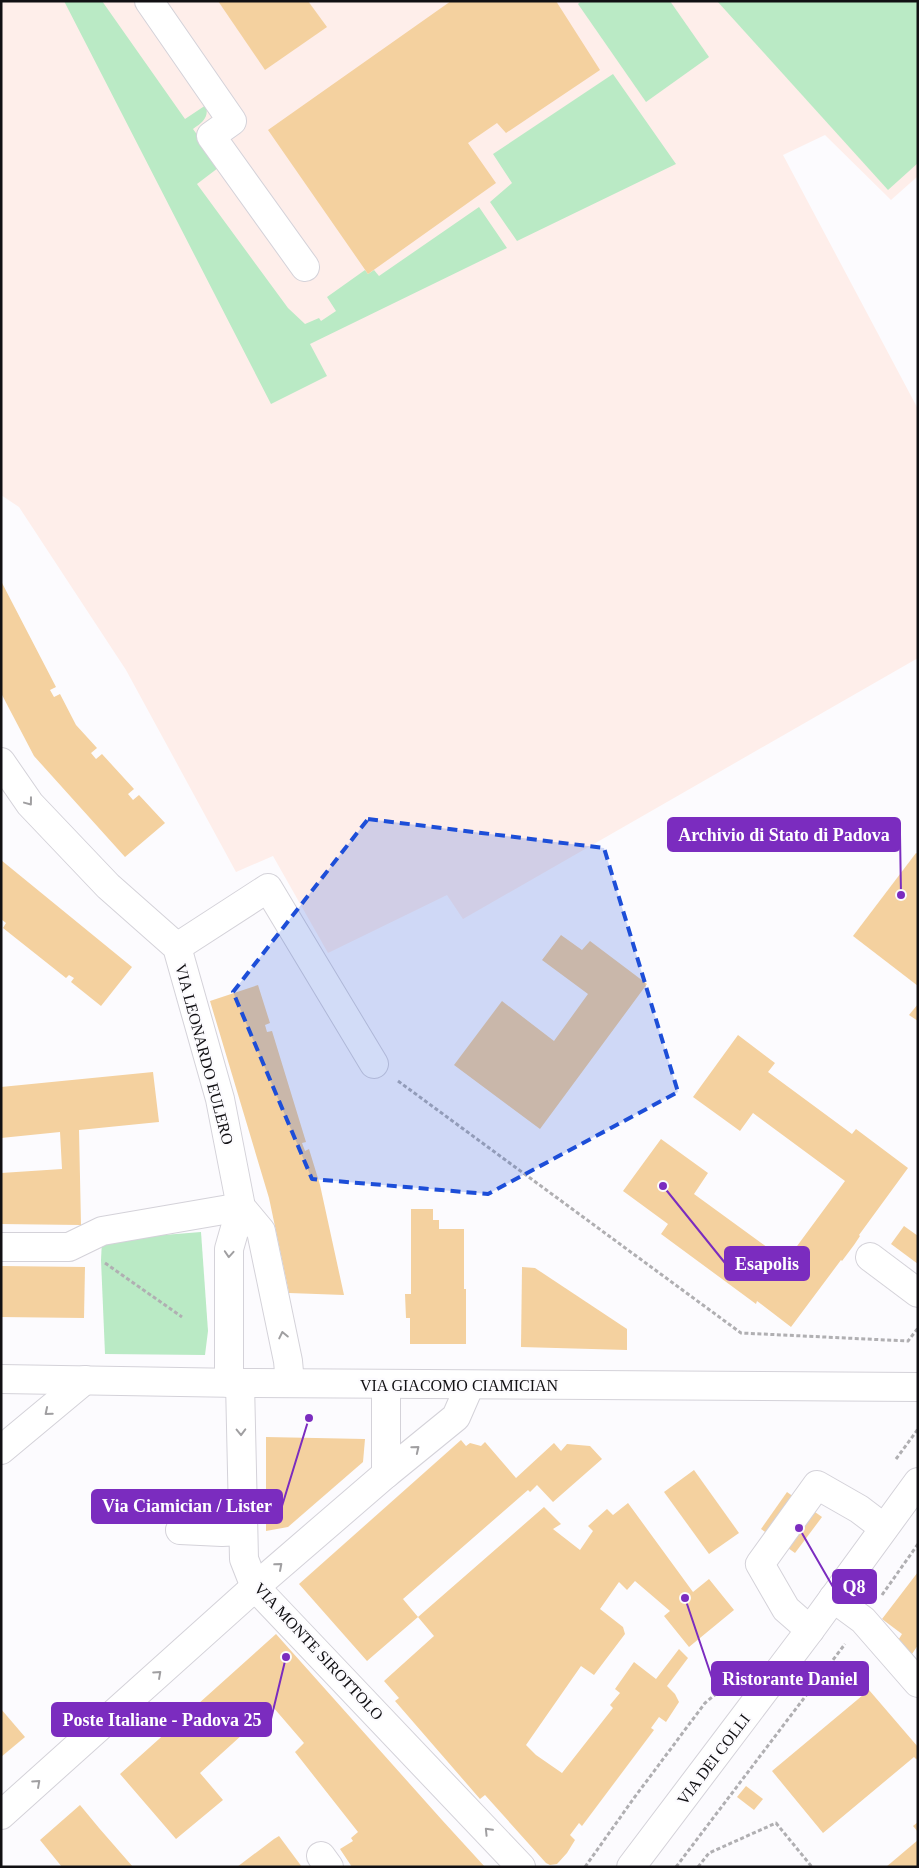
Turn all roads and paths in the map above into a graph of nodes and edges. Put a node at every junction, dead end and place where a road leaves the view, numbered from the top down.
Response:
1 (149, 1) edge
2 (306, 267) dead end
3 (1, 762) edge
4 (177, 947) junction
5 (374, 1064) joint
6 (241, 1206) junction
7 (1, 1247) edge
8 (69, 1247) junction
9 (870, 1257) dead end
10 (918, 1292) edge
11 (182, 1317) dead end
12 (918, 1328) edge
13 (1, 1380) edge
14 (85, 1380) junction
15 (234, 1383) junction
16 (290, 1383) junction
17 (386, 1384) junction
18 (470, 1385) junction
19 (918, 1387) edge
20 (1, 1450) edge
21 (386, 1474) junction
22 (918, 1482) edge
23 (884, 1528) junction
24 (180, 1530) dead end
25 (243, 1531) junction
26 (918, 1544) edge
27 (255, 1587) junction
28 (834, 1598) junction
29 (878, 1600) dead end
30 (810, 1630) junction
31 (848, 1640) dead end
32 (730, 1683) dead end
33 (918, 1683) edge
34 (1, 1815) edge
35 (522, 1867) edge
36 (585, 1867) edge
37 (631, 1867) edge
38 (676, 1867) edge
39 (698, 1867) edge
40 (812, 1867) edge

1 - 2 street
3 -> 4 street, VIA LEONARDO EULERO
4 - 5 street
4 - 6 street, VIA LEONARDO EULERO
5 - 12 path
6 - 8 street
6 -> 15 street, VIA LEONARDO EULERO
16 -> 6 street, VIA LEONARDO EULERO
7 - 8 street
8 - 11 path
9 - 10 street
13 - 14 street, VIA GIACOMO CIAMICIAN
14 - 15 street, VIA GIACOMO CIAMICIAN
14 -> 20 street
15 - 16 street, VIA GIACOMO CIAMICIAN
15 -> 25 street, VIA MONTE SIROTTOLO
16 - 17 street, VIA GIACOMO CIAMICIAN
17 - 18 street, VIA GIACOMO CIAMICIAN
17 - 21 street
18 - 19 street, VIA GIACOMO CIAMICIAN
21 -> 18 street
27 -> 21 street
22 - 23 street, VIA DEI COLLI
23 - 28 street, VIA DEI COLLI
23 - 30 street
24 - 25 street
25 - 27 street, VIA MONTE SIROTTOLO
26 - 29 path
34 -> 27 street
35 -> 27 street, VIA MONTE SIROTTOLO
28 - 30 street, VIA DEI COLLI
28 - 33 street
30 - 37 street, VIA DEI COLLI
31 - 38 path
32 - 36 path
39 - 40 path

